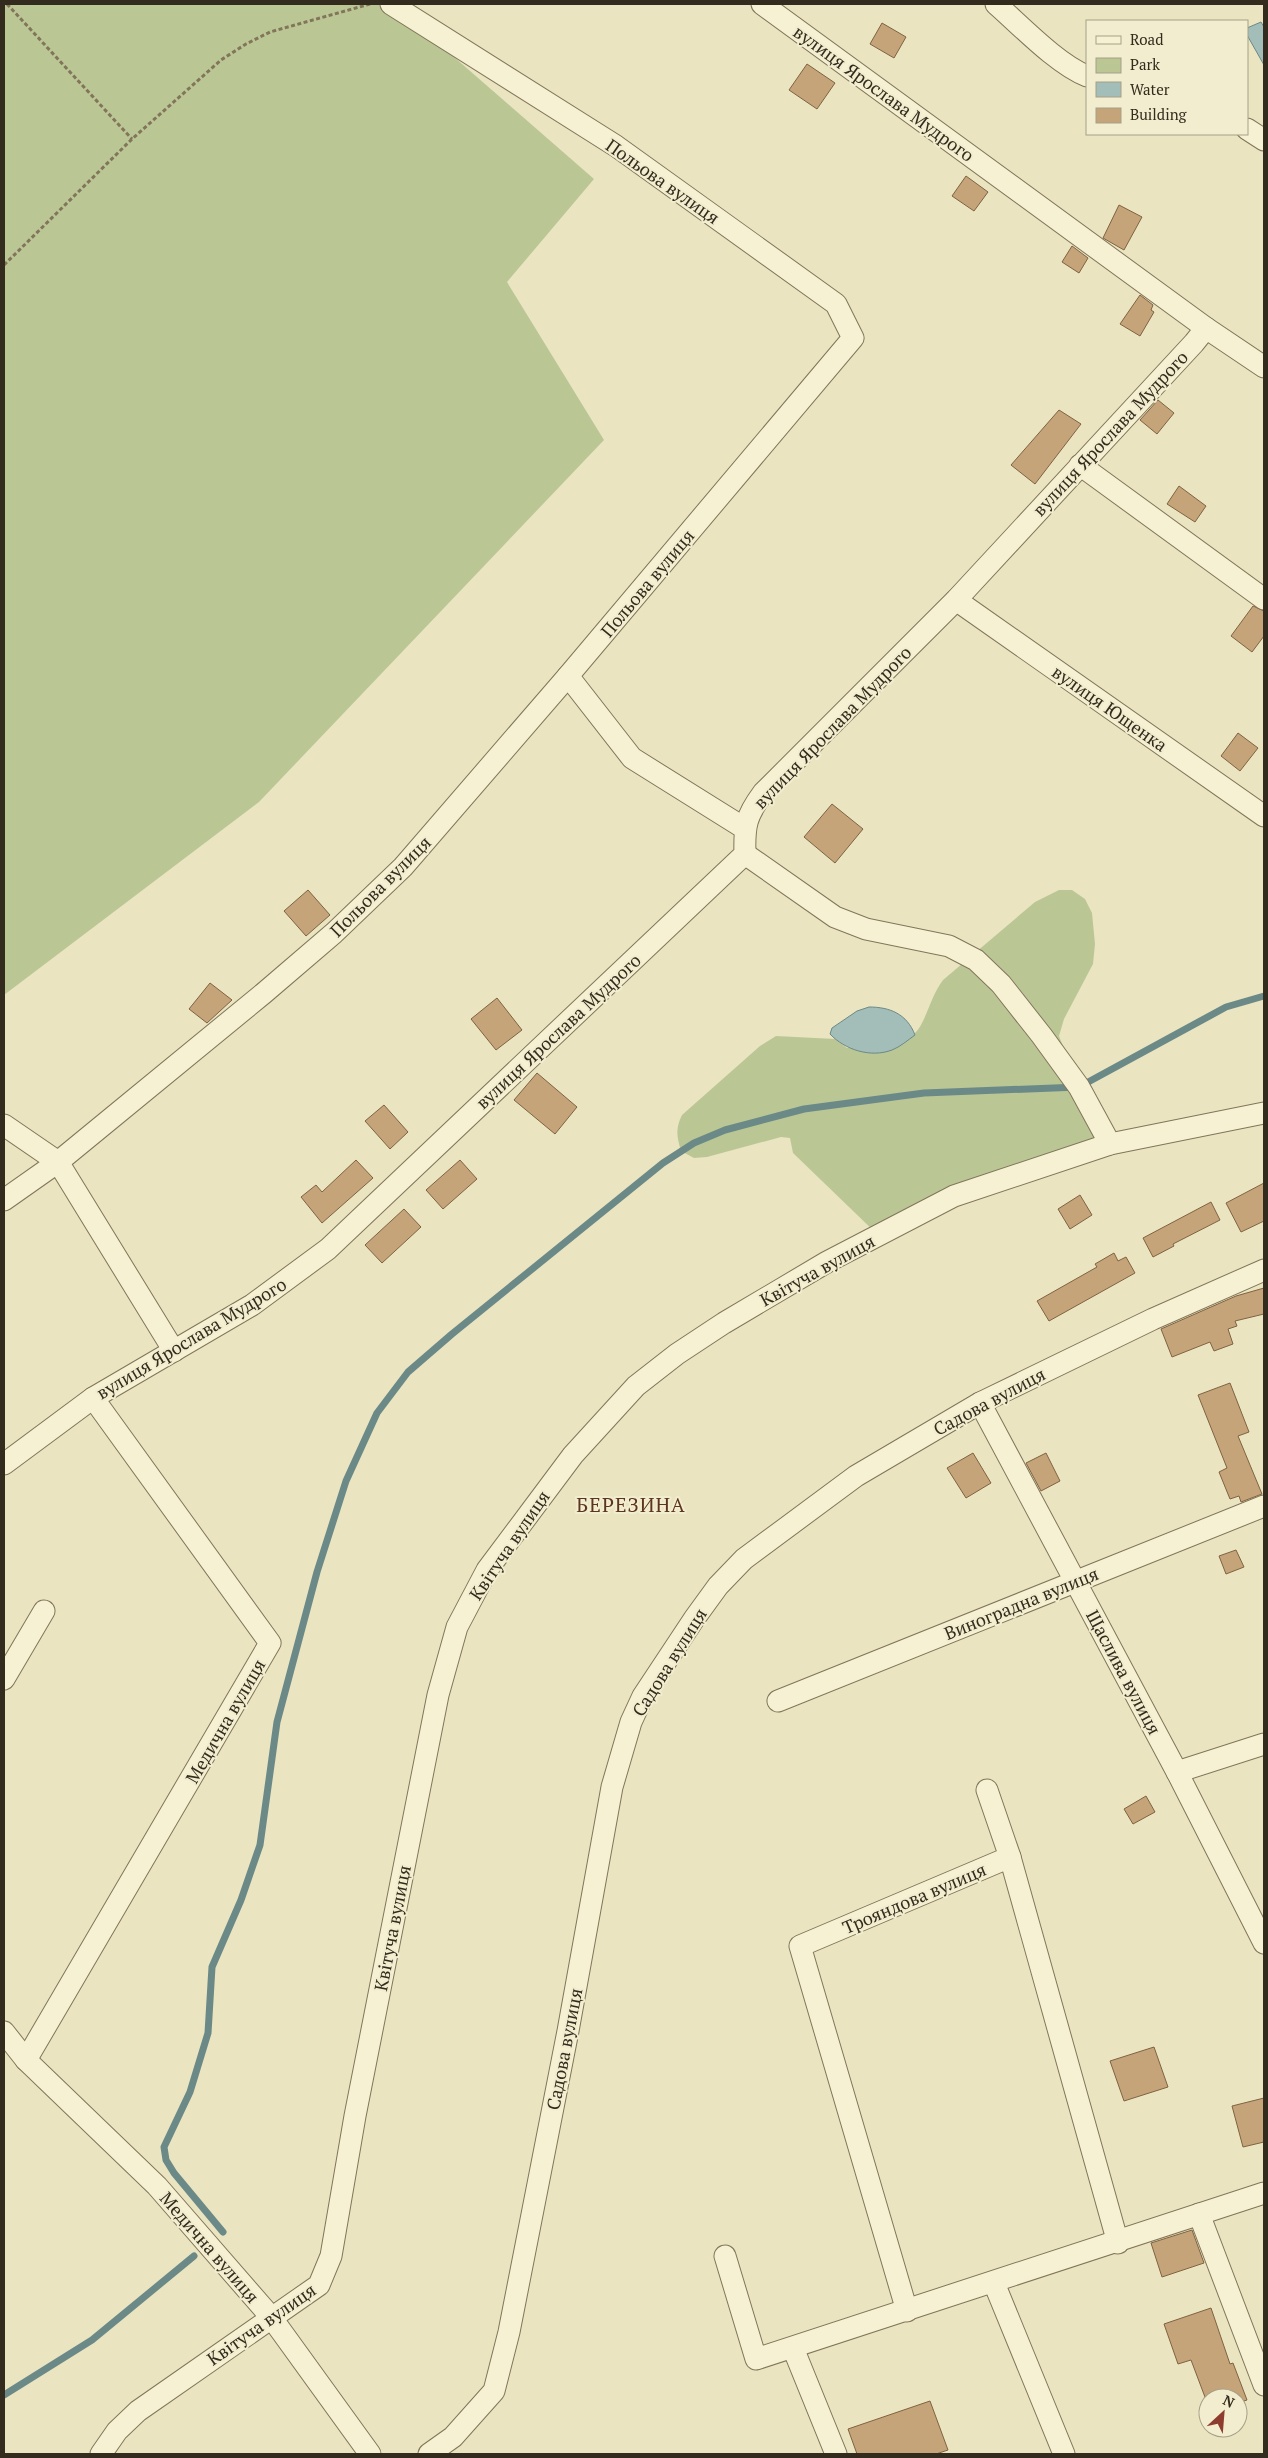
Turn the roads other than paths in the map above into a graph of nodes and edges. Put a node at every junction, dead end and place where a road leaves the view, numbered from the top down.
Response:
1 (391, 4) edge
2 (762, 4) edge
3 (996, 4) edge
4 (1086, 76) edge
5 (1248, 130) edge
6 (1264, 140) edge
7 (1206, 328) junction
8 (1264, 367) edge
9 (1080, 464) junction
10 (1264, 599) edge
11 (956, 600) junction
12 (568, 676) junction
13 (1264, 816) edge
14 (744, 828) junction
15 (745, 854) junction
16 (1264, 1112) edge
17 (4, 1125) edge
18 (1110, 1144) junction
19 (58, 1162) junction
20 (4, 1200) edge
21 (1264, 1270) edge
22 (174, 1351) junction
23 (93, 1398) junction
24 (980, 1403) junction
25 (4, 1464) edge
26 (1264, 1506) edge
27 (1076, 1580) junction
28 (44, 1611) dead end
29 (4, 1679) edge
30 (778, 1702) dead end
31 (1264, 1744) edge
32 (1177, 1772) junction
33 (988, 1790) dead end
34 (1010, 1857) junction
35 (1264, 1943) edge
36 (4, 2032) edge
37 (26, 2060) junction
38 (1264, 2193) edge
39 (1198, 2214) junction
40 (1118, 2242) junction
41 (725, 2256) dead end
42 (994, 2283) junction
43 (907, 2311) junction
44 (271, 2317) junction
45 (793, 2348) junction
46 (1264, 2385) edge
47 (101, 2454) edge
48 (370, 2454) edge
49 (429, 2454) edge
50 (836, 2454) edge
51 (1064, 2454) edge

1 - 12 street, Польова вулиця
2 - 7 street, вулиця Ярослава Мудрого
3 - 4 street
5 - 6 street
7 - 8 street
7 - 9 street, вулиця Ярослава Мудрого
9 - 10 street
9 - 11 street, вулиця Ярослава Мудрого
11 - 13 street, вулиця Ющенка
11 - 14 street, вулиця Ярослава Мудрого
12 - 14 street
12 - 19 street, Польова вулиця
14 - 15 street, вулиця Ярослава Мудрого
15 - 18 street
15 - 22 street, вулиця Ярослава Мудрого
16 - 18 street, Квітуча вулиця
17 - 19 street
18 - 44 street, Квітуча вулиця
19 - 20 street, Польова вулиця
19 - 22 street
21 - 24 street, Садова вулиця
22 - 23 street, вулиця Ярослава Мудрого
23 - 25 street, вулиця Ярослава Мудрого
23 - 37 street, Медична вулиця
24 - 27 street, Щаслива вулиця
24 - 49 street, Садова вулиця
26 - 27 street, Виноградна вулиця
27 - 30 street, Виноградна вулиця
27 - 32 street, Щаслива вулиця
28 - 29 street
31 - 32 street
32 - 35 street, Щаслива вулиця
33 - 34 street
34 - 40 street, Трояндова вулиця
34 - 43 street, Трояндова вулиця
36 - 37 street, Медична вулиця
37 - 44 street, Медична вулиця
38 - 39 street
39 - 40 street
39 - 46 street
40 - 42 street
41 - 45 street
42 - 43 street
42 - 51 street
43 - 45 street
44 - 47 street, Квітуча вулиця
44 - 48 street, Медична вулиця
45 - 50 street

